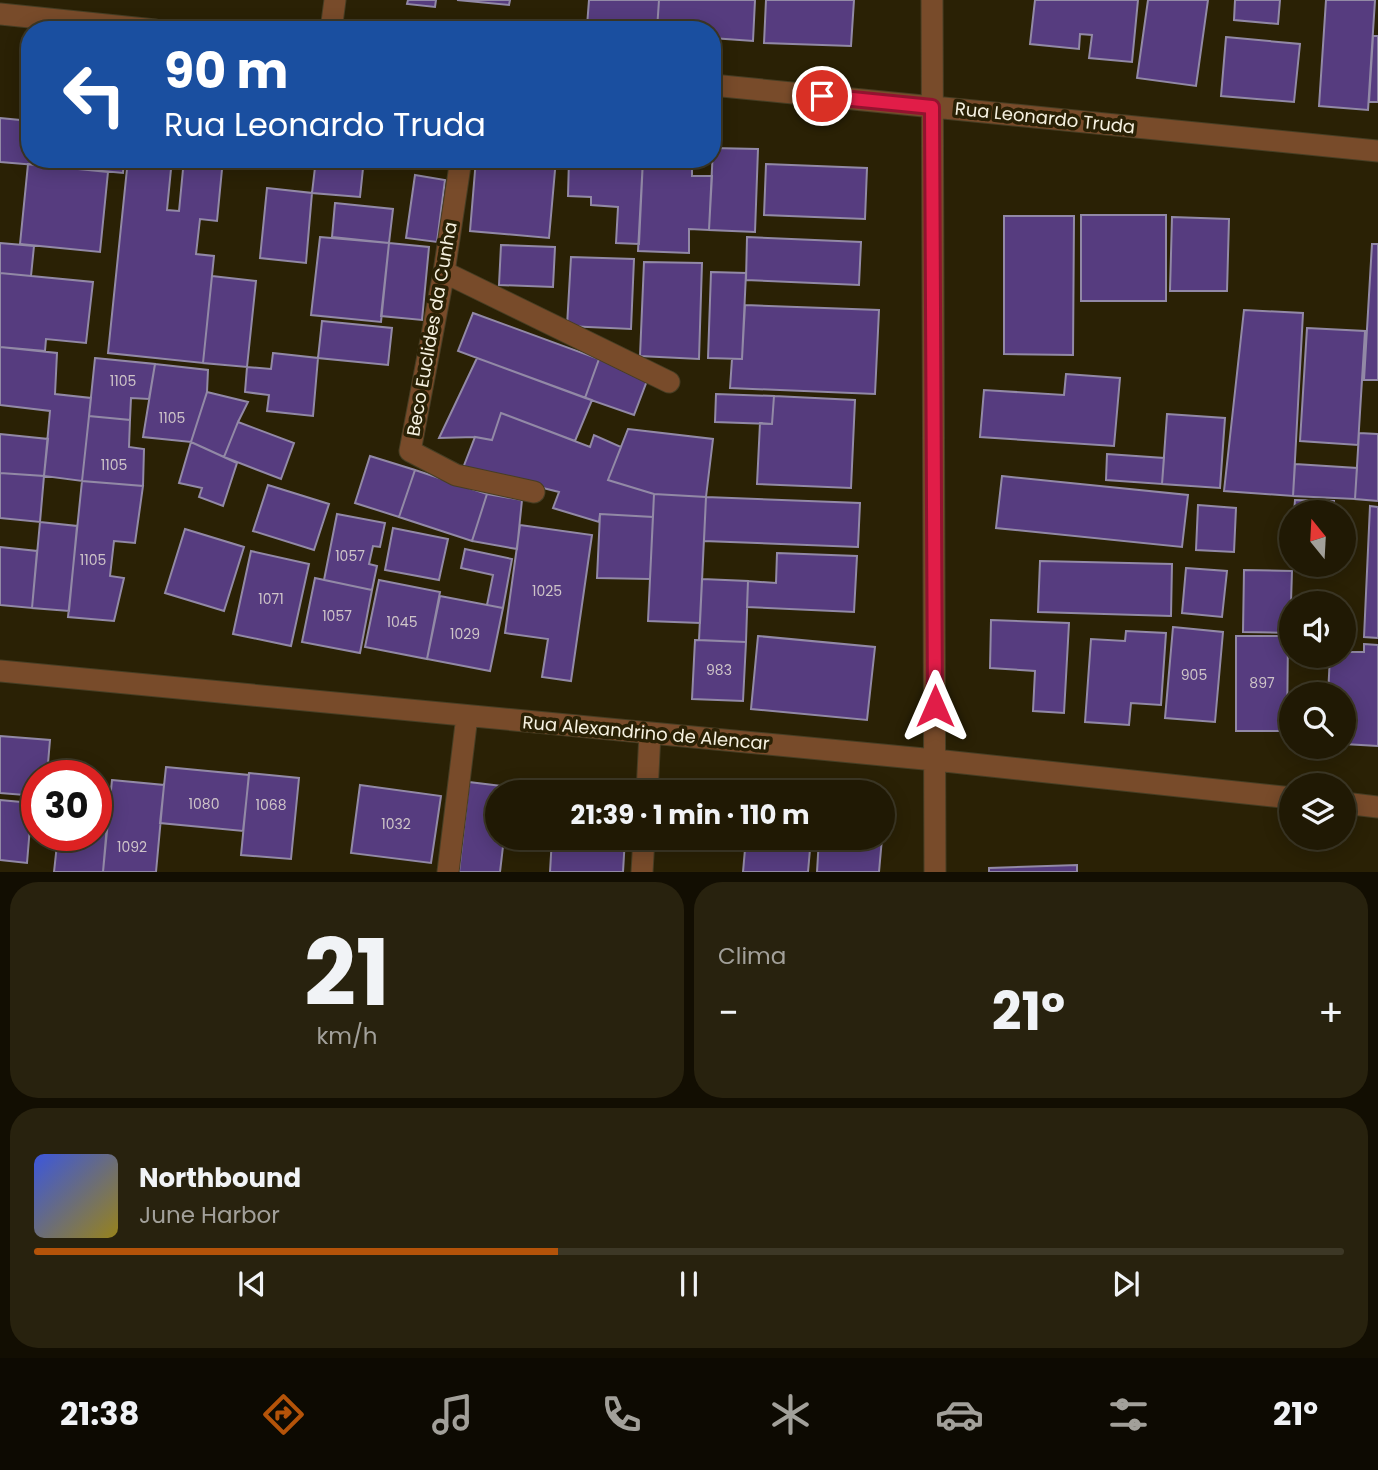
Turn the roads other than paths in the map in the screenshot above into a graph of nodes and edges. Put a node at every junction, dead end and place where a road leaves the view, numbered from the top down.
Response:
1 (335, 0) edge
2 (932, 0) edge
3 (0, 14) edge
4 (68, 21) edge
5 (332, 21) edge
6 (721, 86) edge
7 (932, 107) junction
8 (1378, 151) edge
9 (460, 168) edge
10 (444, 272) junction
11 (669, 382) dead end
12 (534, 492) dead end
13 (0, 671) edge
14 (467, 716) junction
15 (650, 733) junction
16 (935, 760) junction
17 (648, 780) edge
18 (1279, 797) edge
19 (1356, 804) edge
20 (1378, 807) edge
21 (643, 850) edge
22 (448, 872) edge
23 (642, 872) edge
24 (935, 872) edge

1 - 5 street
2 - 7 street
3 - 4 street
6 - 7 street, Rua Leonardo Truda
7 - 8 street, Rua Leonardo Truda
7 - 16 street
9 - 10 street, Beco Euclides da Cunha
10 - 11 street
10 - 12 street, Beco Euclides da Cunha
13 - 14 street, Rua Alexandrino de Alencar
14 - 15 street, Rua Alexandrino de Alencar
14 - 22 street
15 - 16 street, Rua Alexandrino de Alencar
15 - 17 street
16 - 18 street, Rua Alexandrino de Alencar
16 - 24 street
19 - 20 street
21 - 23 street

